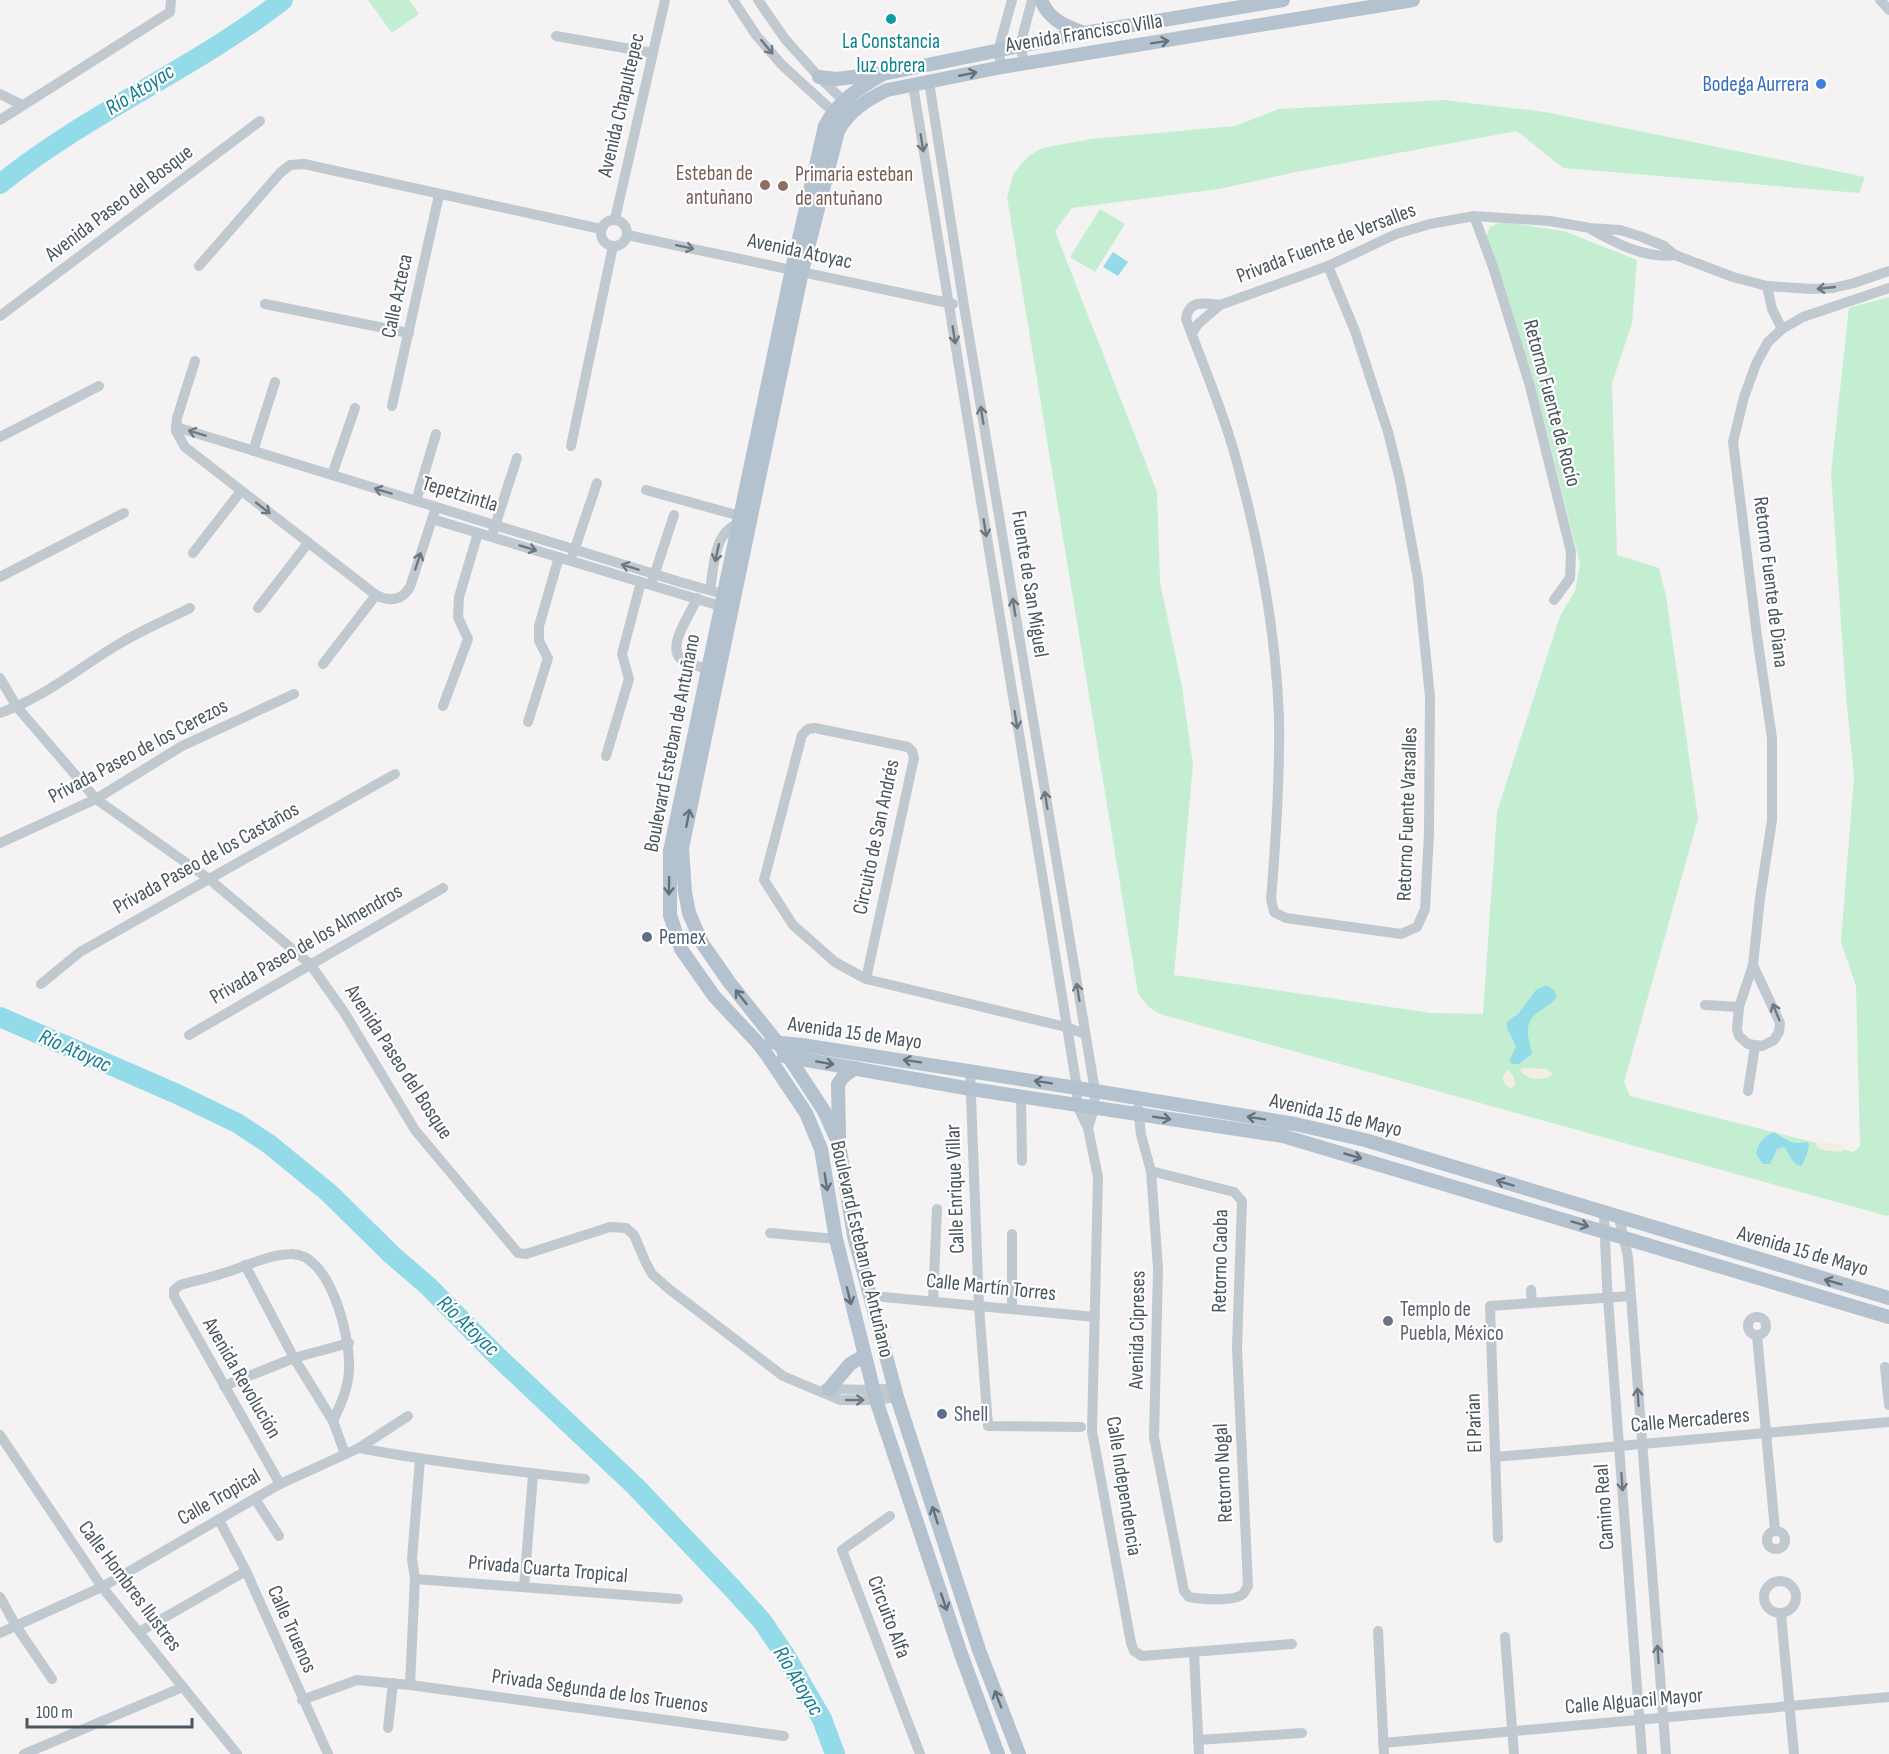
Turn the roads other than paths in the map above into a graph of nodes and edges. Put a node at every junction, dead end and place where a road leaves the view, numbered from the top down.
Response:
1 (171, 0) edge
2 (665, 0) edge
3 (733, 0) edge
4 (758, 0) edge
5 (1012, 0) edge
6 (1032, 0) edge
7 (1041, 0) edge
8 (1283, 0) edge
9 (1413, 0) edge
10 (1880, 0) edge
11 (1889, 10) edge
12 (1083, 33) junction
13 (556, 36) dead end
14 (1020, 46) junction
15 (998, 51) junction
16 (653, 53) junction
17 (1025, 64) junction
18 (1002, 68) junction
19 (882, 74) junction
20 (819, 77) junction
21 (929, 82) junction
22 (913, 85) junction
23 (0, 94) edge
24 (22, 105) junction
25 (849, 105) junction
26 (833, 111) junction
27 (0, 120) edge
28 (261, 121) dead end
29 (843, 121) junction
30 (439, 195) junction
31 (1474, 216) junction
32 (615, 219) junction
33 (601, 229) junction
34 (627, 235) junction
35 (613, 246) junction
36 (199, 266) dead end
37 (1328, 266) junction
38 (797, 270) junction
39 (1889, 271) edge
40 (1767, 286) junction
41 (1889, 288) edge
42 (949, 303) junction
43 (265, 304) dead end
44 (1220, 305) junction
45 (964, 306) junction
46 (0, 316) edge
47 (1782, 329) junction
48 (409, 333) junction
49 (1192, 333) junction
50 (195, 362) dead end
51 (275, 382) dead end
52 (99, 386) dead end
53 (392, 406) dead end
54 (355, 408) dead end
55 (176, 427) junction
56 (436, 434) dead end
57 (0, 438) edge
58 (571, 447) dead end
59 (253, 451) junction
60 (517, 458) dead end
61 (333, 475) junction
62 (597, 483) dead end
63 (646, 490) dead end
64 (241, 491) junction
65 (416, 501) junction
66 (436, 507) junction
67 (124, 513) dead end
68 (674, 515) dead end
69 (432, 519) junction
70 (739, 520) junction
71 (495, 525) junction
72 (478, 533) junction
73 (491, 537) junction
74 (308, 543) junction
75 (193, 553) dead end
76 (573, 555) junction
77 (559, 557) junction
78 (0, 577) edge
79 (649, 580) junction
80 (710, 590) junction
81 (376, 595) junction
82 (697, 598) junction
83 (1554, 600) dead end
84 (727, 601) junction
85 (190, 608) dead end
86 (258, 608) dead end
87 (323, 664) dead end
88 (708, 669) junction
89 (0, 678) edge
90 (294, 694) dead end
91 (443, 706) dead end
92 (17, 707) junction
93 (0, 713) edge
94 (528, 722) dead end
95 (606, 756) dead end
96 (395, 774) dead end
97 (96, 799) junction
98 (0, 843) edge
99 (209, 879) junction
100 (443, 888) dead end
101 (310, 964) junction
102 (1753, 965) junction
103 (866, 979) junction
104 (42, 984) dead end
105 (1705, 1005) dead end
106 (1739, 1006) junction
107 (1066, 1027) junction
108 (1084, 1034) junction
109 (189, 1035) dead end
110 (757, 1042) junction
111 (777, 1043) junction
112 (1755, 1046) junction
113 (767, 1055) junction
114 (788, 1056) junction
115 (855, 1068) junction
116 (970, 1070) junction
117 (1077, 1088) junction
118 (971, 1089) junction
119 (1095, 1091) junction
120 (1748, 1091) dead end
121 (1020, 1097) junction
122 (1139, 1098) junction
123 (1077, 1105) junction
124 (1094, 1108) junction
125 (1138, 1114) junction
126 (1088, 1128) junction
127 (839, 1144) junction
128 (1022, 1161) dead end
129 (1151, 1171) junction
130 (1564, 1201) junction
131 (937, 1209) dead end
132 (1604, 1214) junction
133 (1558, 1218) junction
134 (1619, 1218) junction
135 (1605, 1232) junction
136 (770, 1233) dead end
137 (1012, 1234) dead end
138 (1624, 1238) junction
139 (836, 1239) junction
140 (1690, 1240) junction
141 (1684, 1255) junction
142 (1606, 1257) junction
143 (1628, 1257) junction
144 (245, 1265) junction
145 (1531, 1290) dead end
146 (1630, 1296) junction
147 (884, 1297) dead end
148 (1608, 1298) junction
149 (1889, 1298) edge
150 (933, 1301) junction
151 (1532, 1303) junction
152 (979, 1306) junction
153 (1012, 1309) junction
154 (1095, 1317) junction
155 (1889, 1317) edge
156 (1757, 1335) dead end
157 (349, 1342) junction
158 (1237, 1348) joint
159 (864, 1356) junction
160 (294, 1358) junction
161 (1886, 1367) dead end
162 (224, 1386) junction
163 (822, 1389) junction
164 (896, 1392) junction
165 (874, 1395) junction
166 (1889, 1405) edge
167 (408, 1416) dead end
168 (333, 1421) junction
169 (1889, 1422) edge
170 (1081, 1428) dead end
171 (1765, 1433) junction
172 (0, 1436) edge
173 (1642, 1444) junction
174 (1619, 1446) junction
175 (359, 1448) junction
176 (345, 1454) junction
177 (1495, 1457) junction
178 (420, 1459) junction
179 (534, 1475) junction
180 (585, 1479) dead end
181 (280, 1484) junction
182 (255, 1499) junction
183 (890, 1516) dead end
184 (219, 1520) junction
185 (1775, 1530) dead end
186 (279, 1536) dead end
187 (1498, 1538) dead end
188 (246, 1571) junction
189 (415, 1579) junction
190 (102, 1587) junction
191 (524, 1587) junction
192 (1242, 1595) joint
193 (0, 1597) edge
194 (678, 1599) dead end
195 (1781, 1614) dead end
196 (16, 1626) junction
197 (1377, 1631) dead end
198 (139, 1632) junction
199 (0, 1633) edge
200 (1505, 1637) dead end
201 (1292, 1644) dead end
202 (1194, 1653) junction
203 (52, 1679) dead end
204 (393, 1683) junction
205 (410, 1685) junction
206 (183, 1687) junction
207 (1889, 1697) edge
208 (302, 1700) junction
209 (1789, 1706) junction
210 (1663, 1718) junction
211 (1639, 1720) junction
212 (388, 1728) dead end
213 (1512, 1731) junction
214 (1302, 1733) dead end
215 (784, 1736) dead end
216 (1198, 1740) junction
217 (1384, 1748) edge
218 (24, 1754) edge
219 (237, 1754) edge
220 (328, 1754) edge
221 (920, 1754) edge
222 (998, 1754) edge
223 (1019, 1754) edge
224 (1199, 1754) edge
225 (1514, 1754) edge
226 (1642, 1754) edge
227 (1666, 1754) edge
228 (1794, 1754) edge

1 - 24 street
2 - 16 street, Avenida Chapultepec
3 -> 26 street
4 - 20 street
5 - 15 street
6 - 14 street
7 - 12 main road
8 - 12 main road, Avenida Francisco Villa
17 -> 9 main road, Avenida Francisco Villa
10 - 11 street
12 - 14 main road, Avenida Francisco Villa
13 - 16 street
14 - 15 main road, Avenida Francisco Villa
14 - 17 street
15 - 18 street
15 - 19 main road, Avenida Francisco Villa
16 - 32 street, Avenida Chapultepec
17 - 18 main road, Avenida Francisco Villa
21 -> 18 main road, Avenida Francisco Villa
19 - 20 main road
19 - 25 main road, Avenida Francisco Villa
20 - 25 street
21 - 22 main road, Avenida Francisco Villa
21 - 45 street, Fuente de San Miguel
22 - 25 main road, Avenida Francisco Villa
22 -> 42 street, Fuente de San Miguel
23 - 24 street
24 - 27 street
25 - 26 main road, Avenida Francisco Villa
25 - 29 main road, Avenida Francisco Villa
26 - 29 street
26 - 38 main road, Boulevard Esteban de Antuñano
28 - 46 street, Avenida Paseo del Bosque
29 - 38 main road, Boulevard Esteban de Antuñano
30 - 33 street
30 - 36 street
30 - 48 street, Calle Azteca
31 - 37 street, Privada Fuente de Versalles
31 - 40 street, Privada Fuente de Versalles
31 - 83 street, Retorno Fuente de Rocío
32 - 33 street
32 - 34 street
33 - 35 street
34 - 35 street
34 -> 38 street, Avenida Atoyac
35 - 58 street
37 - 44 street, Privada Fuente de Versalles
37 - 49 street, Retorno Fuente Varsalles
38 - 42 street, Avenida Atoyac
38 - 70 main road, Boulevard Esteban de Antuñano
38 - 84 main road, Boulevard Esteban de Antuñano
39 -> 40 street, Privada Fuente de Versalles
40 - 47 street
41 - 47 street, Retorno Fuente de Diana
42 - 45 street, Avenida Atoyac
42 -> 107 street, Fuente de San Miguel
43 - 48 street
44 - 49 street, Privada Fuente de Versalles
44 - 49 street, Privada Fuente de Versalles
108 -> 45 street, Fuente de San Miguel
47 - 102 street, Retorno Fuente de Diana
48 - 53 street, Calle Azteca
50 - 55 street
51 - 59 street
52 - 57 street
54 - 61 street
59 -> 55 street, Tepetzintla
55 - 64 street
56 - 65 street
59 - 61 street, Tepetzintla
60 - 71 street
65 -> 61 street, Tepetzintla
62 - 76 street
63 - 70 street
64 -> 74 street
64 - 75 street
65 - 66 street, Tepetzintla
66 - 69 street
66 - 71 street, Tepetzintla
67 - 78 street
68 - 79 street
69 - 72 street, Tepetzintla
81 -> 69 street
70 -> 80 street
70 - 84 main road, Boulevard Esteban de Antuñano
71 - 73 street
71 - 76 street, Tepetzintla
72 - 73 street, Tepetzintla
72 - 91 street
73 -> 77 street, Tepetzintla
74 - 81 street
74 - 86 street
76 - 77 street, Tepetzintla
76 - 79 street, Tepetzintla
77 - 94 street
79 - 80 street, Tepetzintla
79 - 82 street, Tepetzintla
79 - 95 street
80 - 84 street, Tepetzintla
81 - 87 street
82 - 84 street, Tepetzintla
82 - 88 street
84 - 88 main road, Boulevard Esteban de Antuñano
111 -> 84 main road, Boulevard Esteban de Antuñano
85 - 92 street
88 -> 110 main road, Boulevard Esteban de Antuñano
89 - 92 street, Avenida Paseo del Bosque
90 - 97 street, Privada Paseo de los Cerezos
92 - 93 street
92 - 97 street, Avenida Paseo del Bosque
96 - 99 street, Privada Paseo de los Castaños
97 - 98 street, Privada Paseo de los Cerezos
97 - 99 street, Avenida Paseo del Bosque
99 - 101 street, Avenida Paseo del Bosque
99 - 104 street, Privada Paseo de los Castaños
100 - 101 street, Privada Paseo de los Almendros
101 - 109 street, Privada Paseo de los Almendros
101 - 163 street, Avenida Paseo del Bosque
102 - 106 street, Retorno Fuente de Diana
112 -> 102 street
103 - 103 street, Circuito de San Andrés
103 - 107 street, Circuito de San Andrés
105 - 106 street
106 - 112 street, Retorno Fuente de Diana
107 - 108 street, Circuito de San Andrés
107 - 117 street, Fuente de San Miguel
108 - 119 street, Fuente de San Miguel
110 - 111 main road, Avenida 15 de Mayo
110 - 113 main road, Boulevard Esteban de Antuñano
111 - 114 main road, Boulevard Esteban de Antuñano
116 -> 111 main road, Avenida 15 de Mayo
112 - 120 street
113 - 114 main road, Avenida 15 de Mayo
113 -> 139 main road, Boulevard Esteban de Antuñano
114 -> 115 main road, Avenida 15 de Mayo
114 - 127 main road, Boulevard Esteban de Antuñano
115 - 118 main road, Avenida 15 de Mayo
115 - 127 main road
117 -> 116 main road, Avenida 15 de Mayo
116 - 118 street, Calle Enrique Villar
117 - 119 main road, Avenida 15 de Mayo
117 - 123 street, Calle Independencia
118 - 121 main road, Avenida 15 de Mayo
118 - 152 street, Calle Enrique Villar
119 - 122 main road, Avenida 15 de Mayo
119 - 124 street, Calle Independencia
121 - 123 main road, Avenida 15 de Mayo
121 - 128 street
122 - 125 street, Avenida Cipreses
130 -> 122 main road, Avenida 15 de Mayo
123 - 124 main road, Avenida 15 de Mayo
123 - 126 street, Calle Independencia
124 - 125 main road, Avenida 15 de Mayo
124 - 126 street, Calle Independencia
125 - 129 street, Avenida Cipreses
125 -> 133 main road, Avenida 15 de Mayo
126 - 154 street, Calle Independencia
127 - 164 main road, Boulevard Esteban de Antuñano
129 - 158 street, Retorno Caoba
129 - 192 street, Avenida Cipreses
130 - 132 main road, Avenida 15 de Mayo
130 - 133 main road
131 - 150 street
132 - 134 main road, Avenida 15 de Mayo
132 - 135 street, Camino Real
133 -> 135 main road, Avenida 15 de Mayo
134 - 138 street, Camino Real
134 - 140 main road, Avenida 15 de Mayo
135 - 138 main road, Avenida 15 de Mayo
135 - 142 street, Camino Real
136 - 139 street
137 - 153 street
138 - 141 main road, Avenida 15 de Mayo
138 - 143 street, Camino Real
139 -> 159 main road, Boulevard Esteban de Antuñano
140 - 141 main road
149 -> 140 main road, Avenida 15 de Mayo
141 - 155 main road, Avenida 15 de Mayo
142 - 143 street
142 - 148 street, Camino Real
143 - 146 street, Camino Real
144 - 157 street
144 - 160 street
144 - 162 street, Avenida Revolución
145 - 151 street
146 - 148 street
173 -> 146 street, Camino Real
147 - 150 street, Calle Martín Torres
148 - 151 street
148 - 174 street, Camino Real
150 - 152 street, Calle Martín Torres
151 - 177 street, El Parian
152 - 153 street, Calle Martín Torres
152 - 170 street, Calle Enrique Villar
153 - 154 street, Calle Martín Torres
154 - 202 street, Calle Independencia
156 - 171 street
157 - 160 street
157 - 168 street
158 - 192 street, Retorno Nogal
159 - 163 main road
159 - 165 main road, Boulevard Esteban de Antuñano
160 - 162 street
160 - 168 street
161 - 166 street
162 - 181 street, Avenida Revolución
163 - 165 street, Avenida Paseo del Bosque
164 - 165 street, Avenida Paseo del Bosque
223 -> 164 main road, Boulevard Esteban de Antuñano
165 -> 222 main road, Boulevard Esteban de Antuñano
167 - 175 street, Calle Tropical
168 - 176 street
169 - 171 street, Calle Mercaderes
171 - 173 street, Calle Mercaderes
171 - 185 street
172 - 190 street, Calle Hombres Ilustres
173 - 174 street, Calle Mercaderes
210 -> 173 street, Camino Real
174 - 177 street, Calle Mercaderes
174 -> 211 street, Camino Real
175 - 176 street, Calle Tropical
175 - 178 street
176 - 181 street, Calle Tropical
177 - 187 street, El Parian
178 - 179 street
178 - 189 street
179 - 180 street
179 - 191 street
181 - 182 street, Calle Tropical
182 - 184 street, Calle Tropical
182 - 186 street
183 - 221 street, Circuito Alfa
184 - 188 street, Calle Truenos
184 - 190 street, Calle Tropical
188 - 198 street
188 - 208 street, Calle Truenos
189 - 191 street, Privada Cuarta Tropical
189 - 205 street
190 - 196 street, Calle Tropical
190 - 198 street, Calle Hombres Ilustres
191 - 194 street, Privada Cuarta Tropical
193 - 196 street
195 - 209 street
196 - 199 street, Calle Tropical
196 - 203 street
197 - 217 street
198 - 206 street, Calle Hombres Ilustres
200 - 213 street
201 - 202 street
202 - 216 street
204 - 205 street, Privada Segunda de los Truenos
204 - 208 street, Privada Segunda de los Truenos
204 - 212 street
205 - 215 street, Privada Segunda de los Truenos
206 - 218 street
206 - 219 street, Calle Hombres Ilustres
207 - 209 street, Calle Alguacil Mayor
208 - 220 street, Calle Truenos
209 - 210 street, Calle Alguacil Mayor
209 - 228 street
210 - 211 street, Calle Alguacil Mayor
210 - 227 street, Camino Real
211 - 213 street, Calle Alguacil Mayor
211 - 226 street, Camino Real
213 - 217 street, Calle Alguacil Mayor
213 - 225 street
214 - 216 street
216 - 224 street

